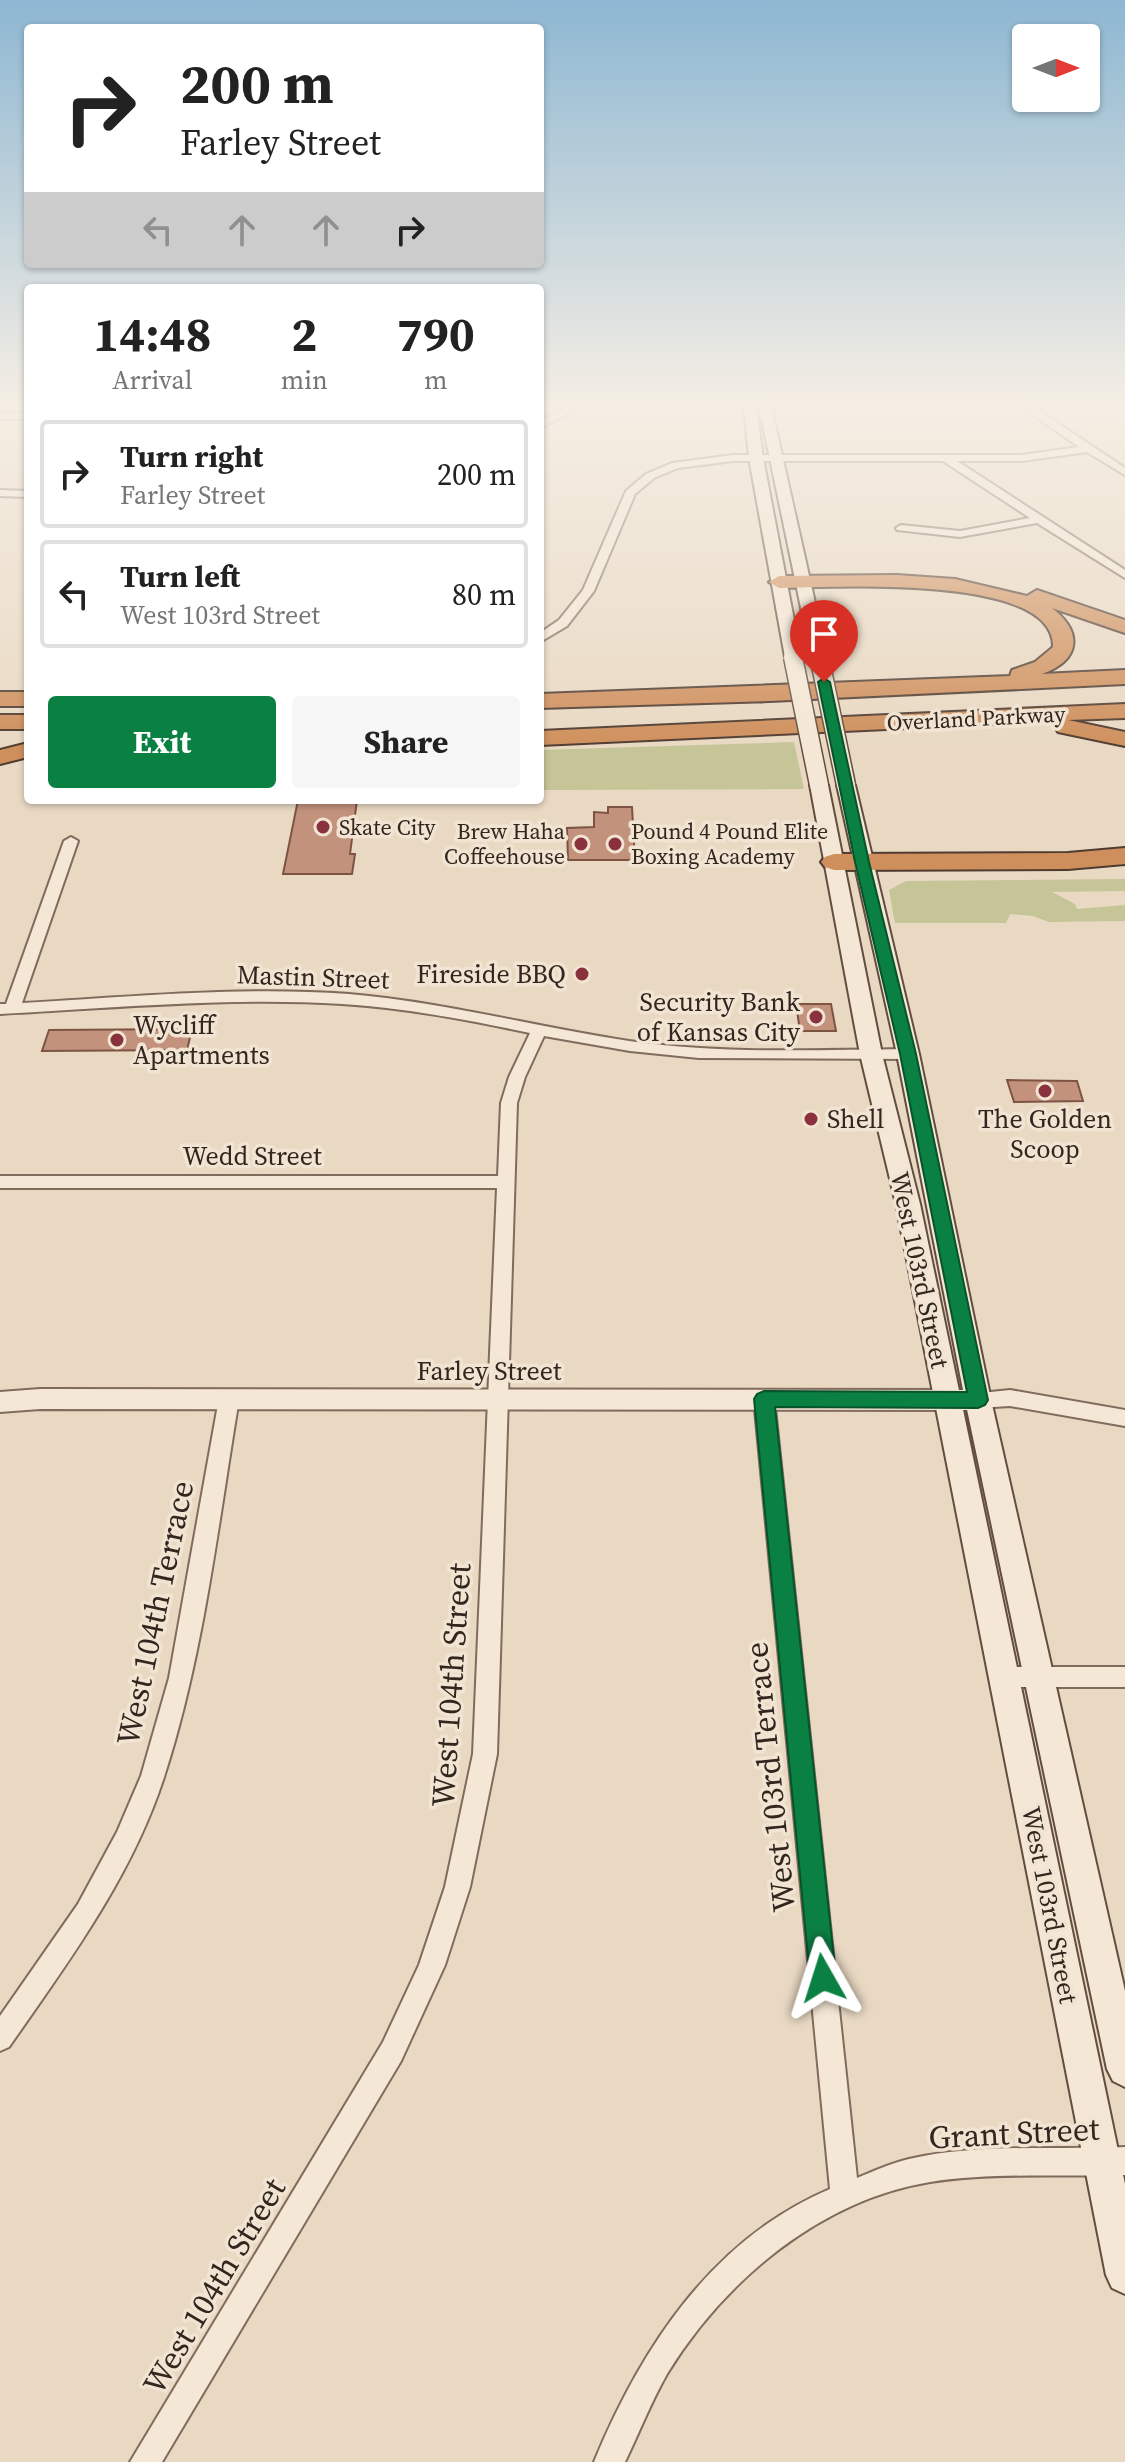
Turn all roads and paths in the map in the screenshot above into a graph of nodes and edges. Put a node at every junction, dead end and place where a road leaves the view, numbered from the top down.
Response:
1 (617, 521) edge
2 (768, 521) edge
3 (790, 521) edge
4 (1030, 521) edge
5 (1042, 521) edge
6 (901, 528) dead end
7 (1125, 575) edge
8 (779, 578) junction
9 (802, 578) junction
10 (1125, 627) edge
11 (544, 635) edge
12 (1125, 677) edge
13 (987, 683) junction
14 (544, 690) edge
15 (1125, 693) edge
16 (654, 699) junction
17 (544, 701) edge
18 (1125, 711) edge
19 (544, 716) edge
20 (999, 717) junction
21 (0, 722) edge
22 (24, 722) edge
23 (544, 738) edge
24 (1125, 739) edge
25 (0, 746) edge
26 (24, 748) edge
27 (24, 749) edge
28 (0, 757) edge
29 (71, 841) dead end
30 (1125, 856) edge
31 (835, 868) junction
32 (864, 868) junction
33 (1125, 871) edge
34 (6, 1008) edge
35 (540, 1028) junction
36 (871, 1054) junction
37 (908, 1054) junction
38 (0, 1182) edge
39 (505, 1182) junction
40 (229, 1399) junction
41 (497, 1399) junction
42 (764, 1399) junction
43 (962, 1400) junction
44 (0, 1402) edge
45 (1125, 1418) edge
46 (1039, 1676) junction
47 (1003, 1677) junction
48 (1125, 1677) edge
49 (0, 2038) edge
50 (1125, 2069) edge
51 (1114, 2162) edge
52 (845, 2197) junction
53 (1125, 2275) edge
54 (145, 2462) edge
55 (609, 2462) edge

1 - 11 street
2 - 8 main road, West 103rd Street
3 - 9 main road, West 103rd Street
4 - 6 street
5 - 7 street
8 - 9 highway
8 - 31 main road, West 103rd Street, bridge
9 - 10 highway
9 - 13 highway
9 - 32 main road, West 103rd Street, bridge
12 - 13 highway
13 - 16 highway
14 - 16 highway
15 - 19 highway, Overland Parkway
16 - 17 highway
18 - 20 highway, Overland Parkway
20 - 23 highway, Overland Parkway
20 - 24 highway
21 - 22 highway
25 - 26 highway
27 - 28 highway
29 - 34 street
30 - 32 highway
31 - 32 highway
31 - 36 main road, West 103rd Street
32 - 33 highway
32 - 37 main road, West 103rd Street
34 - 35 street, Mastin Street
35 - 36 street, Mastin Street
35 - 39 street, West 104th Street
36 - 37 street, Mastin Street
36 - 43 main road, West 103rd Street
37 - 43 main road, West 103rd Street
38 - 39 street, Wedd Street
39 - 41 street, West 104th Street
40 - 41 street, Farley Street
40 - 44 street, Farley Street
40 - 49 street, West 104th Terrace
41 - 42 street, Farley Street
41 - 54 street, West 104th Street
42 - 43 street, Farley Street
42 - 52 street, West 103rd Terrace
43 - 45 street
43 - 46 main road, West 103rd Street
43 - 47 main road, West 103rd Street
46 - 47 street
46 - 48 street
46 - 50 main road, West 103rd Street
47 - 51 main road, West 103rd Street
51 - 52 street, Grant Street
51 - 53 main road, West 103rd Street
52 - 55 street, Grant Street

